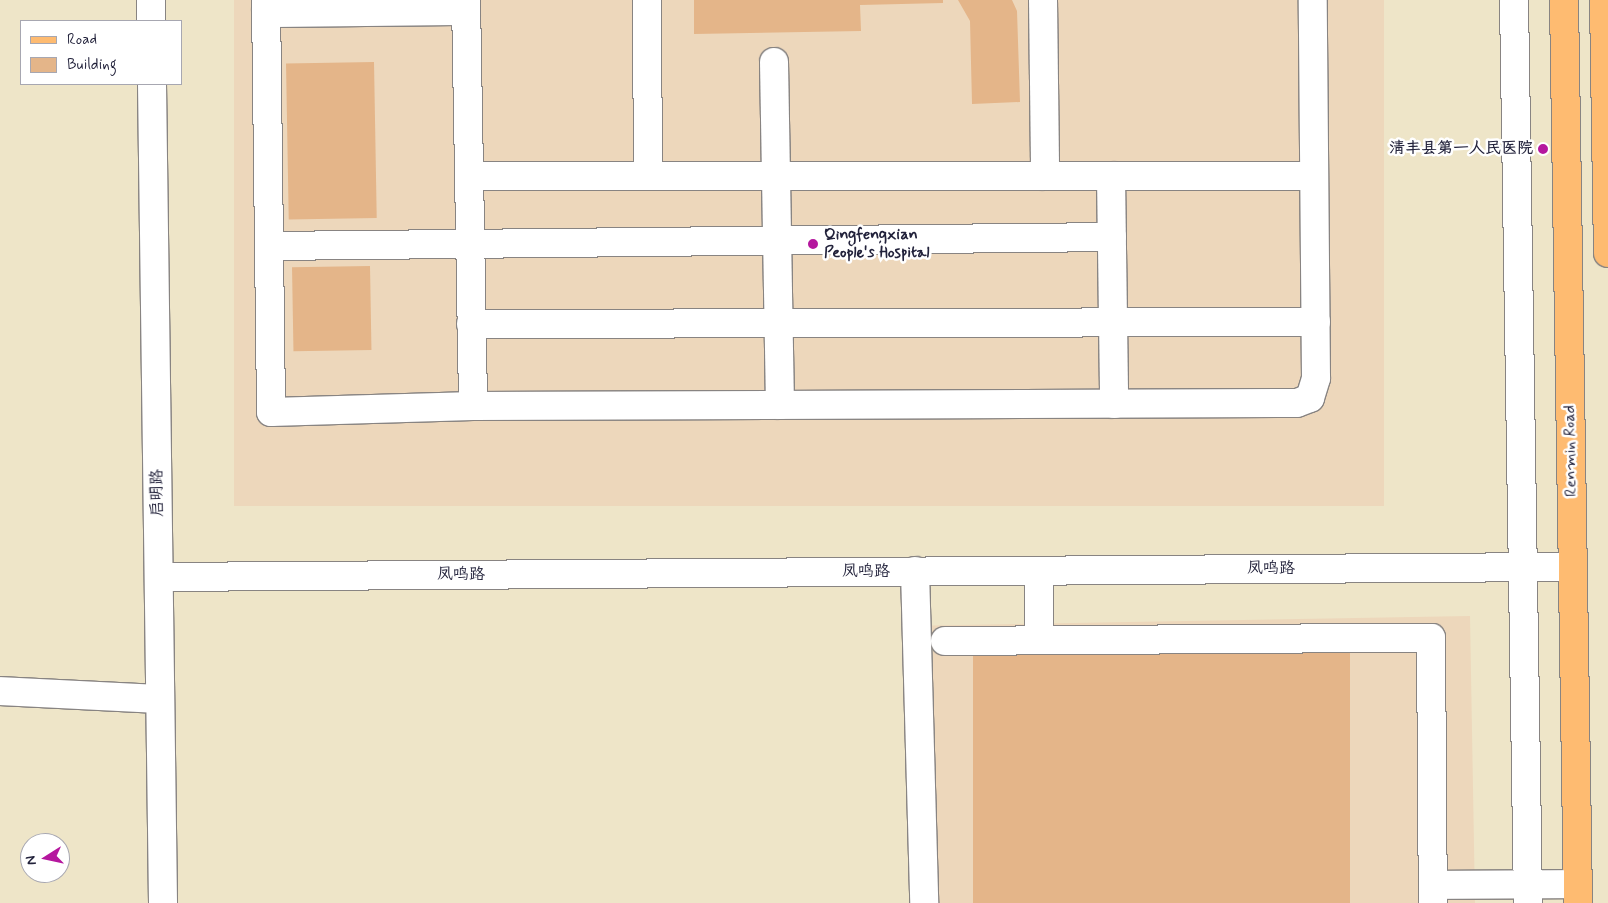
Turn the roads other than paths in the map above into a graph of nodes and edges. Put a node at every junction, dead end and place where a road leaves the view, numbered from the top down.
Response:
1 (151, 0) edge
2 (647, 0) edge
3 (1043, 0) edge
4 (1313, 0) edge
5 (1514, 0) edge
6 (1564, 0) edge
7 (1604, 0) edge
8 (466, 6) edge
9 (266, 7) edge
10 (151, 20) edge
11 (774, 62) dead end
12 (152, 85) edge
13 (469, 176) junction
14 (648, 176) junction
15 (777, 176) junction
16 (1045, 176) junction
17 (1112, 176) junction
18 (1314, 176) junction
19 (1112, 237) junction
20 (778, 241) junction
21 (470, 244) junction
22 (269, 246) junction
23 (1608, 253) edge
24 (1316, 322) junction
25 (1113, 323) junction
26 (471, 324) junction
27 (779, 324) junction
28 (1114, 404) junction
29 (780, 405) junction
30 (473, 406) junction
31 (1523, 567) junction
32 (1573, 567) junction
33 (1038, 571) junction
34 (915, 572) junction
35 (159, 576) junction
36 (1039, 640) junction
37 (945, 641) dead end
38 (0, 690) edge
39 (160, 699) junction
40 (1578, 893) edge
41 (1433, 894) edge
42 (1528, 894) edge
43 (164, 903) edge
44 (924, 903) edge

1 - 10 street
2 - 14 street
3 - 16 street
4 - 18 street
5 - 31 street
6 - 32 main road, Renmin Road
7 - 23 main road
8 - 9 street
8 - 13 street
9 - 22 street
11 - 15 street
12 - 35 street, 启明路
13 - 14 street
13 - 21 street
14 - 15 street
15 - 16 street
15 - 20 street
16 - 17 street
17 - 18 street
17 - 19 street
18 - 24 street
19 - 20 street
19 - 25 street
20 - 21 street
20 - 27 street
21 - 22 street
21 - 26 street
22 - 30 street
24 - 25 street
24 - 28 street
25 - 27 street
25 - 28 street
26 - 27 street
26 - 30 street
27 - 29 street
28 - 29 street
29 - 30 street
31 - 32 street, 凤鸣路
31 - 33 street, 凤鸣路
31 - 42 street
32 - 40 main road, Renmin Road
33 - 34 street, 凤鸣路
33 - 36 street
34 - 35 street, 凤鸣路
34 - 44 street
35 - 39 street, 启明路
36 - 37 street
36 - 41 street
38 - 39 street
39 - 43 street, 启明路
40 - 42 street
41 - 42 street

